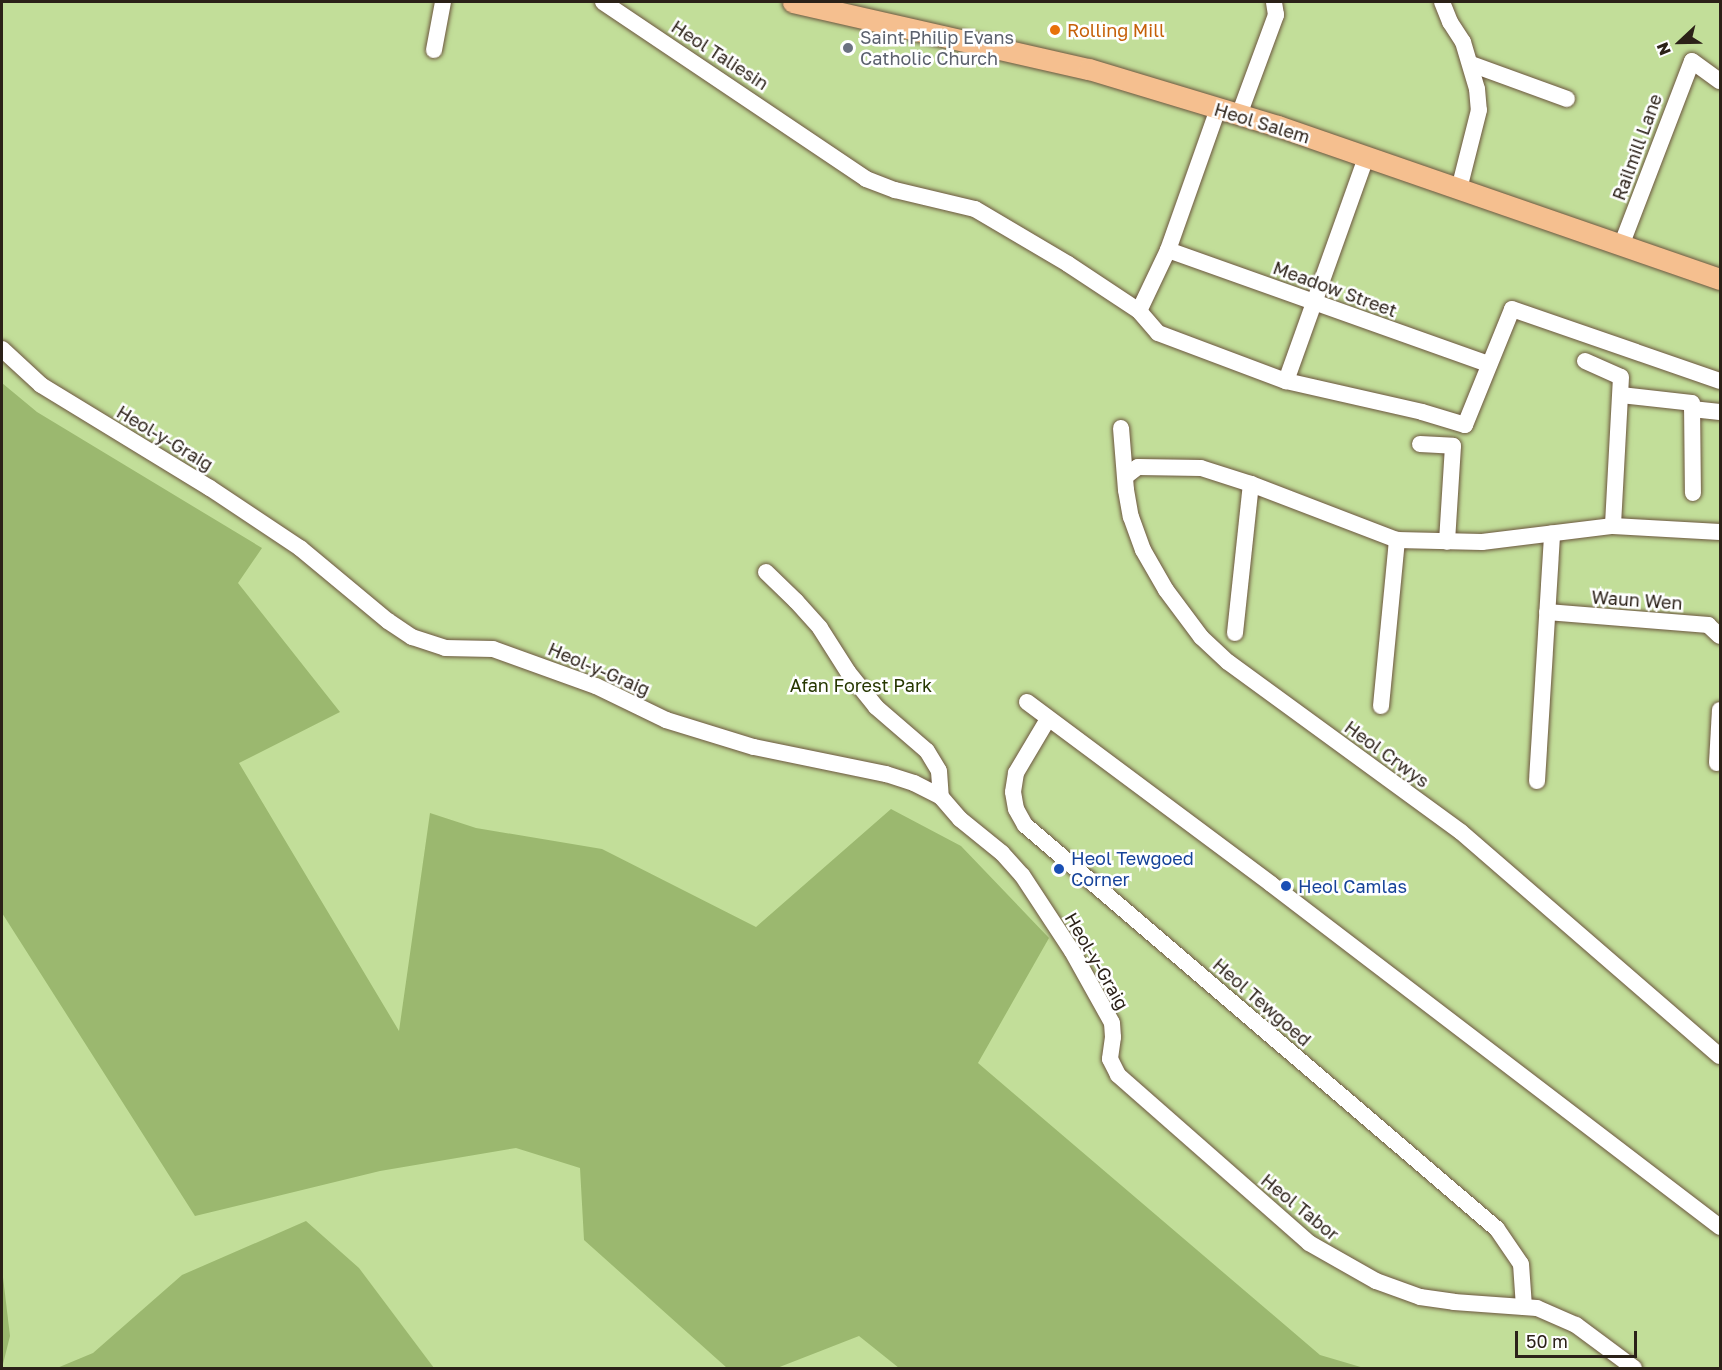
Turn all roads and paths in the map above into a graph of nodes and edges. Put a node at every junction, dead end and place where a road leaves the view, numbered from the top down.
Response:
1 (443, 2) edge
2 (603, 2) edge
3 (793, 2) edge
4 (1274, 2) edge
5 (1442, 2) edge
6 (434, 50) dead end
7 (1471, 64) junction
8 (1720, 81) edge
9 (1567, 99) dead end
10 (1218, 109) junction
11 (1239, 115) junction
12 (1366, 157) junction
13 (1459, 189) junction
14 (1621, 246) junction
15 (1168, 250) junction
16 (1720, 279) edge
17 (1315, 302) junction
18 (1139, 311) junction
19 (2, 349) edge
20 (1585, 361) dead end
21 (1489, 364) junction
22 (1286, 381) junction
23 (1720, 381) edge
24 (1621, 395) junction
25 (1692, 409) junction
26 (1720, 412) edge
27 (1121, 428) dead end
28 (1420, 444) dead end
29 (1126, 476) junction
30 (1251, 484) junction
31 (1693, 493) dead end
32 (1613, 526) junction
33 (1720, 532) edge
34 (1552, 533) junction
35 (1397, 540) junction
36 (1447, 542) junction
37 (766, 572) dead end
38 (1547, 612) junction
39 (1235, 633) dead end
40 (1720, 636) edge
41 (1027, 702) dead end
42 (1381, 706) dead end
43 (1720, 710) edge
44 (1048, 719) junction
45 (1717, 763) dead end
46 (1537, 781) dead end
47 (941, 796) junction
48 (1720, 1056) edge
49 (1110, 1059) joint
50 (1720, 1227) edge
51 (1524, 1306) junction
52 (1634, 1368) edge

1 - 6 street
2 - 18 street, Heol Taliesin
3 - 10 main road, Heol Salem
4 - 11 street
5 - 7 street
7 - 9 street
7 - 13 street
8 - 14 street, Railmill Lane
10 - 11 main road, Heol Salem
10 - 15 street
11 - 12 main road, Heol Salem
12 - 13 main road, Heol Salem
12 - 17 street
13 - 14 main road, Heol Salem
14 - 16 main road, Heol Salem
15 - 17 street, Meadow Street
15 - 18 street
17 - 21 street, Meadow Street
17 - 22 street
18 - 22 street, Heol Taliesin
19 - 47 street, Heol-y-Graig
20 - 24 street
21 - 22 street, Heol Taliesin
21 - 23 street
24 - 25 street
24 - 32 street
25 - 26 street
25 - 31 street
27 - 29 street, Heol Crwys
28 - 36 street
29 - 30 street
29 - 48 street, Heol Crwys
30 - 35 street
30 - 39 street
32 - 33 street
32 - 34 street
34 - 36 street
34 - 38 street
35 - 36 street
35 - 42 street
37 - 47 street
38 - 40 street, Waun Wen
38 - 46 street
41 - 44 street
43 - 45 street
44 - 50 street
44 - 51 street, Heol Tewgoed
47 - 49 street, Heol-y-Graig
49 - 51 street, Heol Tabor
51 - 52 street, Heol Tabor

